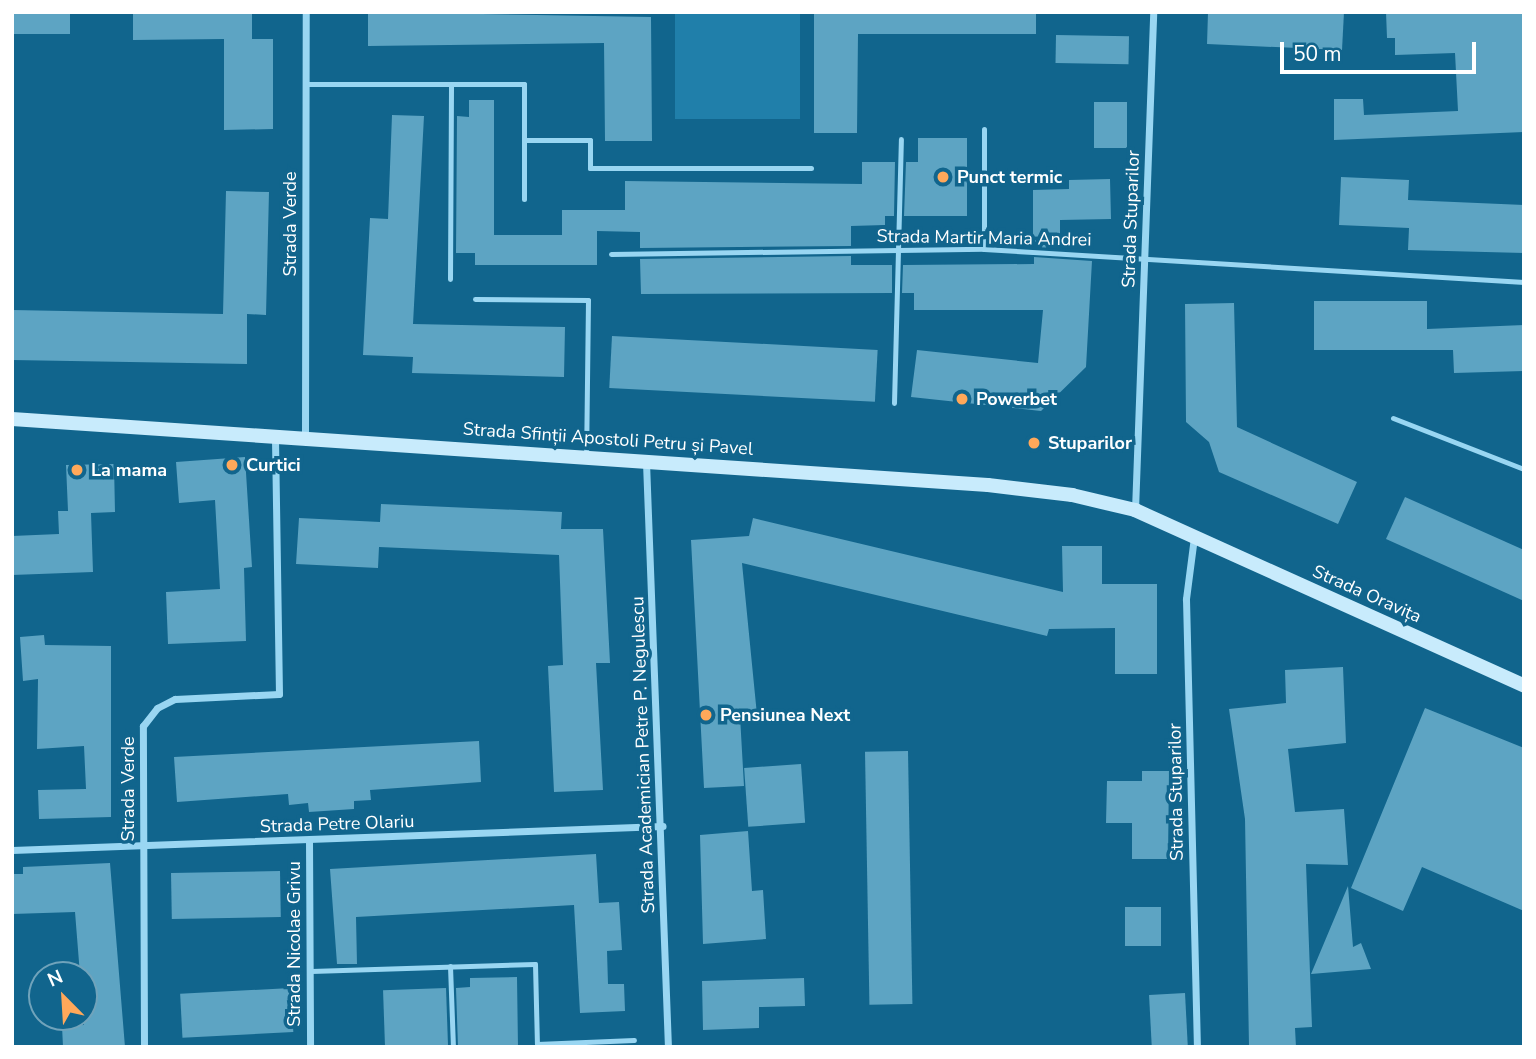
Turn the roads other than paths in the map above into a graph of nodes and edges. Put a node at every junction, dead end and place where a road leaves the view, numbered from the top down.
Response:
1 (306, 12) edge
2 (1153, 12) edge
3 (306, 84) junction
4 (451, 84) junction
5 (984, 129) dead end
6 (901, 139) dead end
7 (524, 140) junction
8 (810, 168) dead end
9 (524, 199) dead end
10 (984, 248) junction
11 (899, 250) junction
12 (611, 254) dead end
13 (1145, 256) junction
14 (450, 279) dead end
15 (1524, 282) edge
16 (475, 299) dead end
17 (894, 403) dead end
18 (1393, 418) dead end
19 (12, 419) edge
20 (275, 436) junction
21 (305, 436) junction
22 (586, 457) junction
23 (646, 461) junction
24 (1524, 469) edge
25 (1135, 510) junction
26 (1194, 536) junction
27 (1524, 686) edge
28 (663, 826) junction
29 (309, 841) junction
30 (144, 848) junction
31 (12, 850) edge
32 (450, 967) junction
33 (311, 971) junction
34 (634, 1040) dead end
35 (144, 1047) edge
36 (310, 1047) edge
37 (453, 1047) edge
38 (668, 1047) edge
39 (1197, 1047) edge

1 - 3 street, Strada Verde
2 - 13 street, Strada Stuparilor
3 - 4 lane
3 - 21 street, Strada Verde
4 - 7 lane
4 - 14 lane
5 - 10 lane
6 - 11 lane
7 - 8 lane
7 - 9 lane
10 - 11 lane, Strada Martir Maria Andrei
10 - 13 lane, Strada Martir Maria Andrei
11 - 12 lane, Strada Martir Maria Andrei
11 - 17 lane
13 - 15 lane, Strada Martir Maria Andrei
13 - 25 street, Strada Stuparilor
16 - 22 lane
18 - 24 lane
19 - 20 main road, Strada Sfinții Apostoli Petru și Pavel
20 - 21 main road, Strada Sfinții Apostoli Petru și Pavel
20 - 30 street, Strada Verde
21 - 22 main road, Strada Sfinții Apostoli Petru și Pavel
22 - 23 main road, Strada Sfinții Apostoli Petru și Pavel
23 - 25 main road, Strada Sfinții Apostoli Petru și Pavel
23 - 28 street, Strada Academician Petre P. Negulescu
25 - 26 main road, Strada Sfinții Apostoli Petru și Pavel
26 - 27 main road, Strada Oravița
26 - 39 street, Strada Stuparilor
28 - 29 street, Strada Petre Olariu
28 - 38 street, Strada Academician Petre P. Negulescu
29 - 30 street, Strada Petre Olariu
29 - 33 street, Strada Nicolae Grivu
30 - 31 street, Strada Petre Olariu
30 - 35 street, Strada Verde
32 - 33 lane
32 - 34 lane
32 - 37 lane
33 - 36 street, Strada Nicolae Grivu

